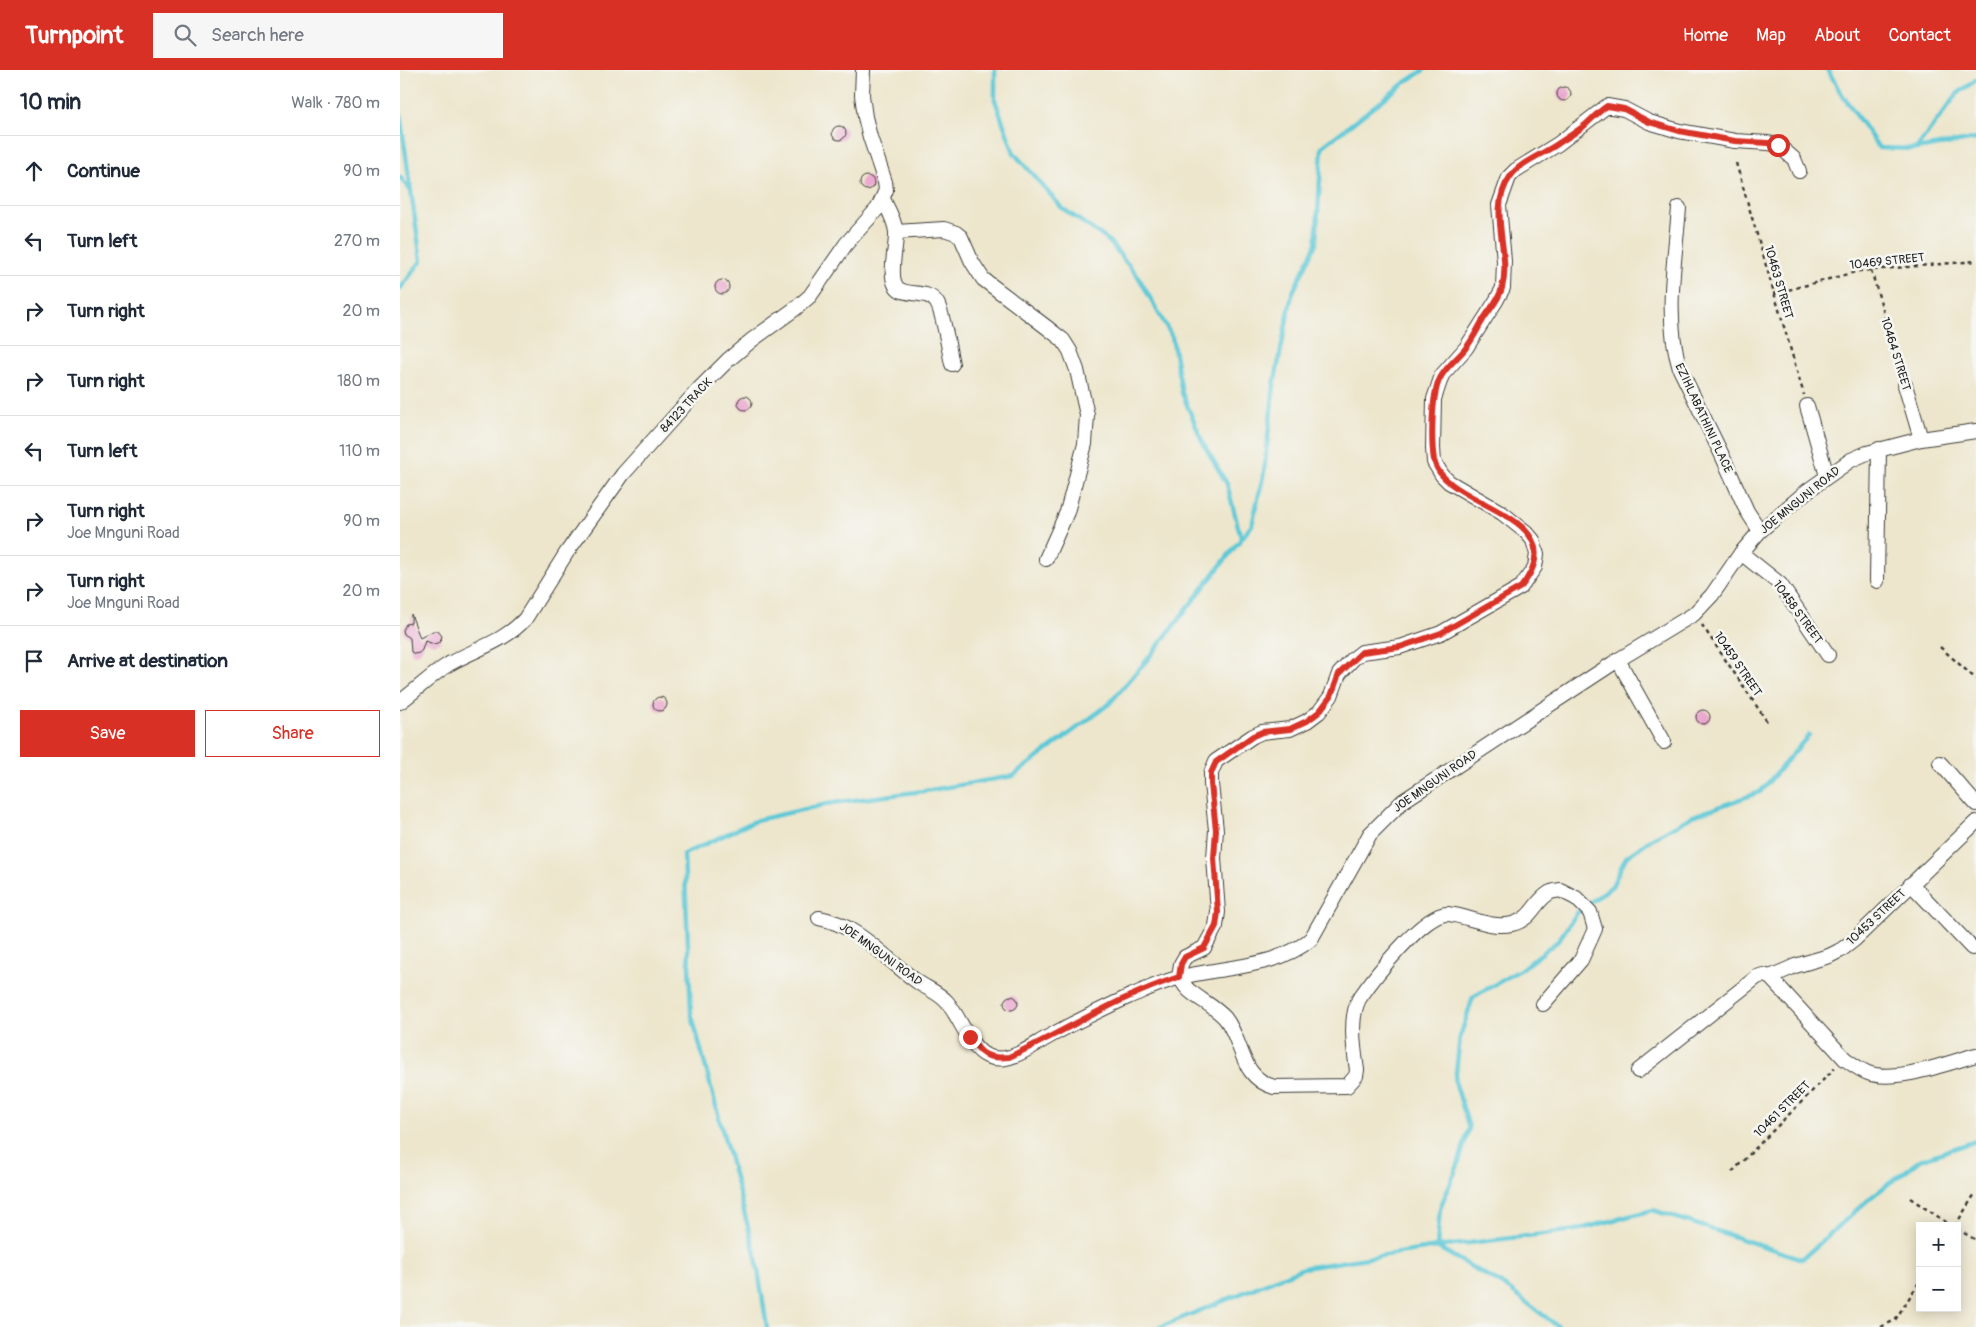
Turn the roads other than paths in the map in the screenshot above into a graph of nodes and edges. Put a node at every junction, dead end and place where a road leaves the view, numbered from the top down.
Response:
1 (863, 70) edge
2 (1799, 171) dead end
3 (883, 199) junction
4 (1679, 208) dead end
5 (896, 232) junction
6 (952, 364) dead end
7 (1906, 385) road end
8 (1807, 406) road end
9 (1976, 431) edge
10 (1921, 439) junction
11 (1879, 449) junction
12 (1827, 476) junction
13 (1760, 531) junction
14 (1741, 553) junction
15 (1046, 559) dead end
16 (1877, 581) dead end
17 (1828, 655) dead end
18 (1618, 660) junction
19 (400, 702) edge
20 (1664, 742) dead end
21 (1940, 763) dead end
22 (1976, 804) edge
23 (1976, 822) edge
24 (1911, 884) junction
25 (819, 918) dead end
26 (1972, 948) dead end
27 (1179, 977) junction
28 (1770, 977) junction
29 (1543, 1004) dead end
30 (1976, 1056) edge
31 (1638, 1070) dead end

1 - 3 street
2 - 27 street
3 - 5 street
3 - 19 street, 84123 TRACK
4 - 13 street, EZIHLABATHINI PLACE
5 - 6 street
5 - 15 street
7 - 10 street, 10464 STREET
8 - 12 street
9 - 10 street, JOE MNGUNI ROAD
10 - 11 street, JOE MNGUNI ROAD
11 - 12 street, JOE MNGUNI ROAD
11 - 16 street
12 - 13 street, JOE MNGUNI ROAD
13 - 14 street, JOE MNGUNI ROAD
14 - 17 street, 10458 STREET
14 - 18 street, JOE MNGUNI ROAD
18 - 20 street
18 - 27 street, JOE MNGUNI ROAD
21 - 22 street
23 - 24 street, 10453 STREET
24 - 26 street
24 - 28 street, 10453 STREET
25 - 27 street, JOE MNGUNI ROAD
27 - 29 street
28 - 30 street
28 - 31 street, 10453 STREET

